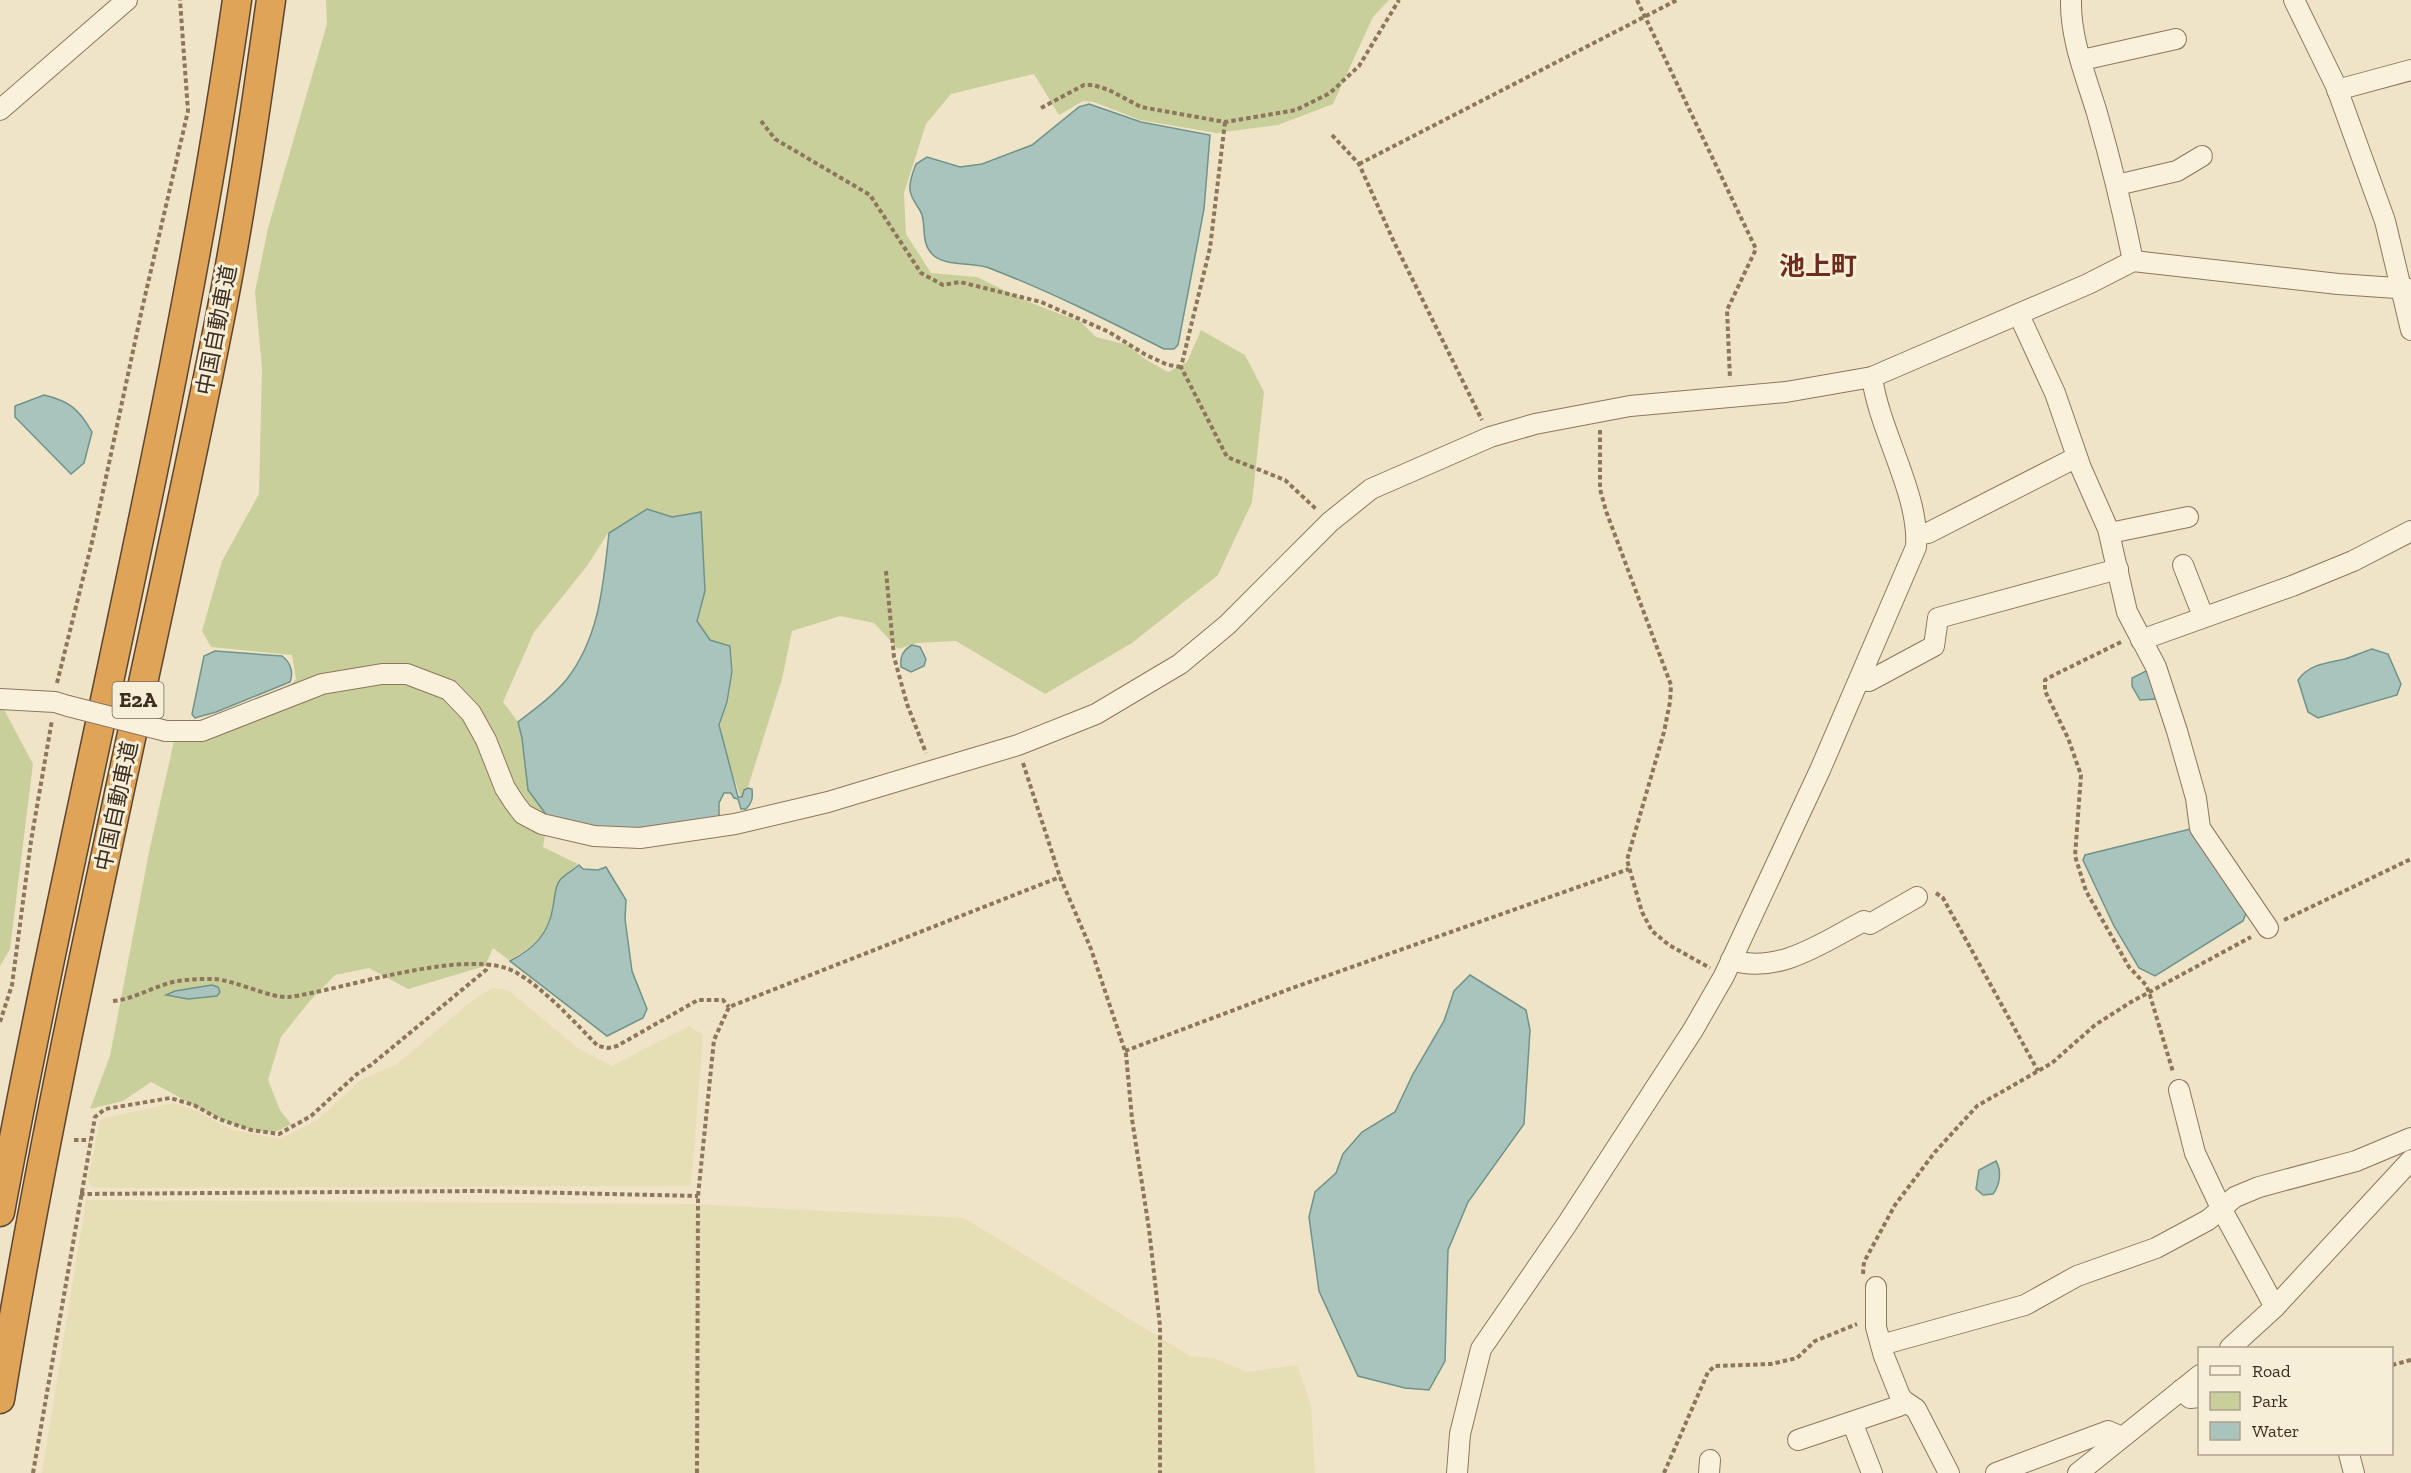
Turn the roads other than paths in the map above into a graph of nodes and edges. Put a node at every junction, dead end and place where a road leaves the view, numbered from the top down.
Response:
1 (127, 0) edge
2 (237, 0) edge
3 (271, 0) edge
4 (2071, 0) edge
5 (2294, 0) edge
6 (2176, 39) dead end
7 (2082, 60) junction
8 (2411, 70) edge
9 (2337, 90) junction
10 (0, 110) edge
11 (2202, 156) dead end
12 (2117, 185) junction
13 (2133, 261) junction
14 (2406, 288) edge
15 (2019, 315) junction
16 (2411, 330) edge
17 (1872, 377) junction
18 (2077, 457) junction
19 (2188, 517) dead end
20 (2411, 531) edge
21 (2110, 533) junction
22 (1917, 535) junction
23 (2183, 565) dead end
24 (2118, 569) junction
25 (2203, 616) junction
26 (2139, 636) junction
27 (1860, 680) junction
28 (0, 699) edge
29 (1917, 897) road end
30 (2268, 928) road end
31 (1727, 968) junction
32 (2179, 1090) road end
33 (2411, 1138) edge
34 (2411, 1160) edge
35 (2222, 1210) junction
36 (0, 1212) edge
37 (1869, 1284) road end
38 (2275, 1307) junction
39 (1881, 1345) junction
40 (2231, 1347) edge
41 (2198, 1376) edge
42 (2181, 1390) junction
43 (2198, 1397) edge
44 (0, 1399) edge
45 (1904, 1401) junction
46 (1852, 1422) junction
47 (2122, 1437) junction
48 (1798, 1440) dead end
49 (2349, 1455) edge
50 (1456, 1473) edge
51 (1872, 1473) edge
52 (1948, 1473) edge
53 (1996, 1473) edge
54 (2078, 1473) edge
55 (2354, 1473) edge

1 - 10 street
2 - 36 highway, 中国自動車道 / E2A
3 - 44 highway, 中国自動車道 / E2A
4 - 7 street
5 - 9 street
6 - 7 street
7 - 12 street
8 - 9 street
9 - 14 street
11 - 12 street
12 - 13 street
13 - 14 street
13 - 15 street
14 - 16 street
15 - 17 street
15 - 18 street
17 - 22 street
17 - 28 street, bridge
18 - 21 street
18 - 22 street
19 - 21 street
20 - 25 street
21 - 24 street
22 - 27 street
23 - 25 street
24 - 26 street
24 - 27 street
25 - 26 street
26 - 30 street
27 - 31 street
29 - 31 street
31 - 50 street
32 - 35 street
33 - 35 street
34 - 38 street
35 - 38 street
35 - 39 street
37 - 39 street
38 - 40 street
39 - 45 street
41 - 42 street
42 - 43 street
42 - 47 street
45 - 46 street
45 - 52 street
46 - 48 street
46 - 51 street
47 - 53 street
47 - 54 street
49 - 55 street

